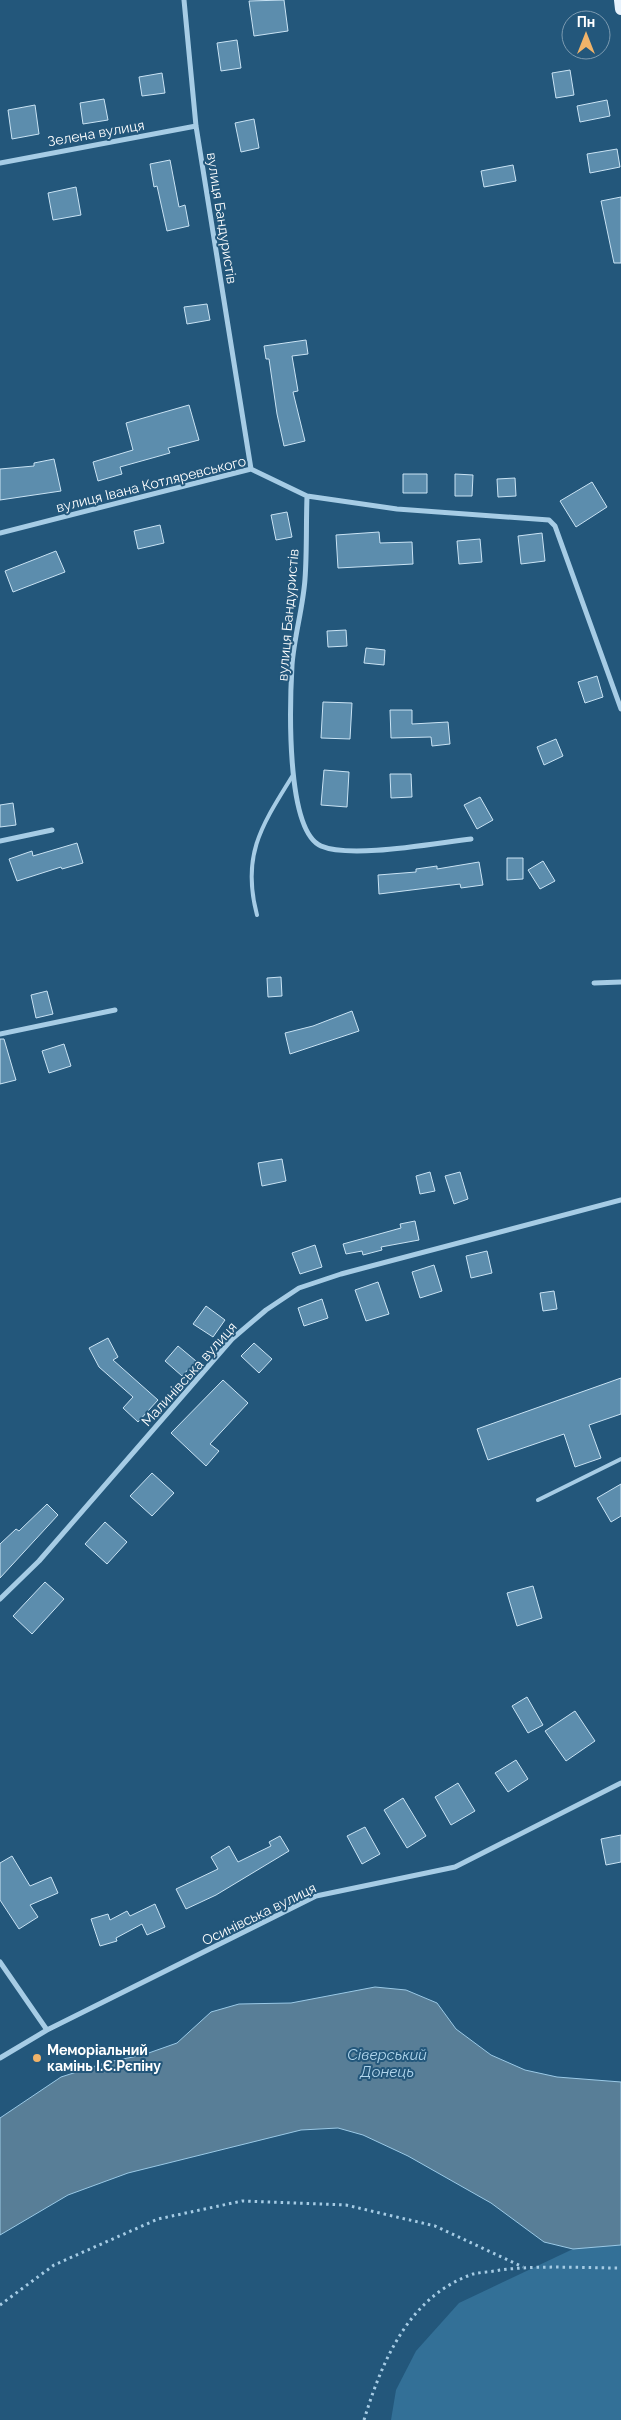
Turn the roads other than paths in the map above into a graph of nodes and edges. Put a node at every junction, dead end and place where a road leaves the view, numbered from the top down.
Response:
1 (184, 0) edge
2 (620, 0) edge
3 (621, 7) edge
4 (196, 126) junction
5 (0, 163) edge
6 (251, 469) junction
7 (307, 496) junction
8 (0, 533) edge
9 (621, 709) edge
10 (293, 775) junction
11 (52, 830) dead end
12 (471, 840) dead end
13 (0, 841) edge
14 (257, 916) dead end
15 (621, 982) edge
16 (594, 983) dead end
17 (115, 1010) dead end
18 (0, 1034) edge
19 (621, 1200) edge
20 (621, 1459) edge
21 (538, 1500) dead end
22 (0, 1599) edge
23 (621, 1783) edge
24 (0, 1962) edge
25 (47, 2030) junction
26 (0, 2058) edge

1 - 4 street, вулиця Бандуристів
2 - 3 main road
4 - 5 street, Зелена вулиця
4 - 6 street, вулиця Бандуристів
6 - 7 street, вулиця Івана Котляревського
6 - 8 street, вулиця Івана Котляревського
7 - 9 street, вулиця Івана Котляревського
7 - 10 street, вулиця Бандуристів
10 - 12 street, вулиця Бандуристів
10 - 14 lane
11 - 13 street
15 - 16 street
17 - 18 street
19 - 22 street, Малинівська вулиця
20 - 21 lane
23 - 25 street, Осинівська вулиця
24 - 25 street
25 - 26 street, Осинівська вулиця

